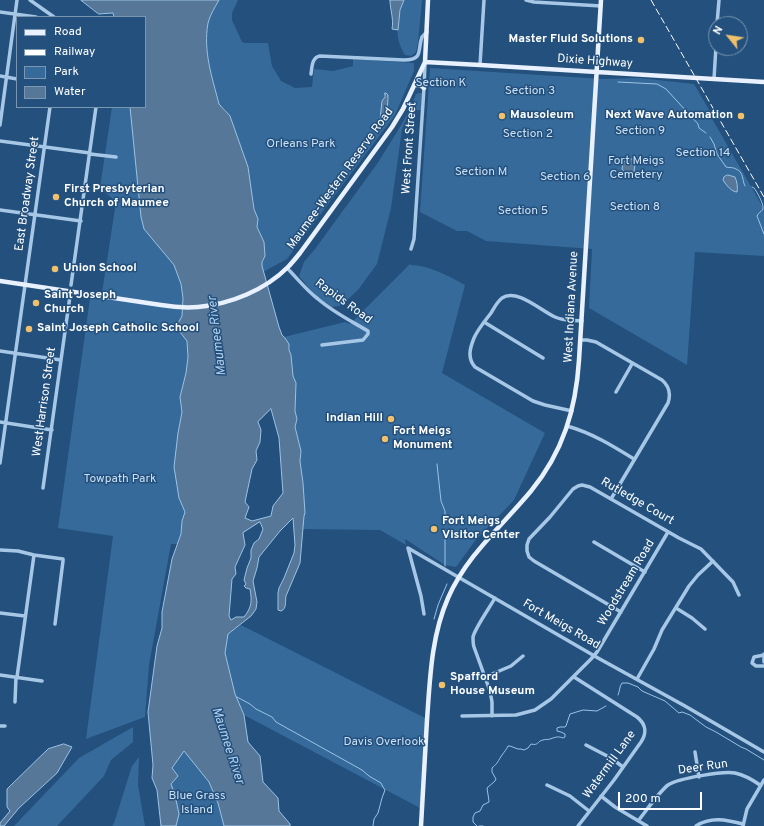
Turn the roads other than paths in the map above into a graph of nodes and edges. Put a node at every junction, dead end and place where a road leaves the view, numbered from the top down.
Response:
1 (17, 0) edge
2 (30, 0) edge
3 (428, 0) edge
4 (484, 0) edge
5 (526, 0) edge
6 (601, 0) edge
7 (719, 0) edge
8 (601, 6) junction
9 (0, 12) edge
10 (16, 14) junction
11 (29, 16) edge
12 (53, 16) edge
13 (718, 16) edge
14 (426, 32) junction
15 (715, 56) edge
16 (425, 62) junction
17 (480, 65) junction
18 (597, 72) junction
19 (311, 74) dead end
20 (0, 76) edge
21 (7, 77) junction
22 (16, 79) edge
23 (714, 79) junction
24 (764, 82) edge
25 (414, 85) junction
26 (424, 88) junction
27 (50, 108) edge
28 (96, 108) edge
29 (0, 125) edge
30 (0, 141) edge
31 (44, 147) junction
32 (90, 154) junction
33 (116, 157) dead end
34 (0, 210) edge
35 (35, 214) junction
36 (81, 221) junction
37 (411, 249) dead end
38 (287, 268) junction
39 (0, 280) edge
40 (25, 284) junction
41 (71, 286) dead end
42 (70, 296) dead end
43 (582, 321) junction
44 (484, 322) junction
45 (581, 340) junction
46 (322, 345) dead end
47 (0, 351) edge
48 (15, 354) junction
49 (543, 358) dead end
50 (61, 360) junction
51 (632, 364) junction
52 (616, 392) dead end
53 (572, 411) junction
54 (0, 422) edge
55 (6, 423) junction
56 (568, 426) junction
57 (52, 430) junction
58 (634, 459) junction
59 (0, 463) edge
60 (43, 488) dead end
61 (611, 499) junction
62 (668, 532) junction
63 (594, 542) dead end
64 (0, 550) edge
65 (34, 555) junction
66 (713, 561) junction
67 (645, 572) junction
68 (458, 577) junction
69 (739, 594) dead end
70 (495, 598) junction
71 (676, 608) junction
72 (621, 612) junction
73 (0, 613) edge
74 (424, 614) dead end
75 (25, 616) junction
76 (56, 624) dead end
77 (705, 629) dead end
78 (764, 655) edge
79 (523, 656) dead end
80 (594, 656) junction
81 (764, 662) edge
82 (764, 666) edge
83 (0, 675) edge
84 (17, 677) junction
85 (485, 677) junction
86 (574, 677) junction
87 (637, 679) junction
88 (42, 681) dead end
89 (15, 702) dead end
90 (462, 716) dead end
91 (492, 716) junction
92 (0, 726) edge
93 (5, 726) dead end
94 (586, 744) dead end
95 (695, 752) dead end
96 (764, 752) edge
97 (623, 767) junction
98 (699, 777) junction
99 (764, 780) edge
100 (547, 785) dead end
101 (760, 786) junction
102 (601, 796) junction
103 (589, 811) junction
104 (638, 821) junction
105 (743, 825) edge
106 (421, 826) edge
107 (578, 826) edge
108 (647, 826) edge
109 (696, 826) edge

1 - 10 street
2 - 12 street
3 - 14 main road, West Front Street
4 - 17 street
5 - 8 street
6 - 8 main road, West Indiana Avenue
7 - 13 street
8 - 18 main road, West Indiana Avenue
9 - 10 street
10 - 11 street
10 - 21 street
14 - 16 main road, West Front Street
14 - 19 street
15 - 23 street
16 - 17 main road, Dixie Highway
16 - 25 main road, Maumee-Western Reserve Road
16 - 26 street, West Front Street
17 - 18 main road, Dixie Highway
18 - 23 main road, Dixie Highway
18 - 43 main road, West Indiana Avenue
20 - 21 street
21 - 22 street
21 - 29 street
23 - 24 main road, Dixie Highway
25 - 26 main road
25 - 38 main road, Maumee-Western Reserve Road
26 - 37 street, West Front Street
27 - 31 street, East Broadway Street
28 - 32 street
30 - 31 street
31 - 32 street
31 - 35 street, East Broadway Street
32 - 33 street
32 - 36 street
34 - 35 street
35 - 36 street
35 - 40 street, East Broadway Street
36 - 41 street
38 - 40 main road, Maumee-Western Reserve Road
38 - 46 street, Rapids Road
39 - 40 main road, Maumee-Western Reserve Road
40 - 48 street, East Broadway Street
42 - 50 street, West Harrison Street
43 - 44 street
43 - 45 main road, West Indiana Avenue
44 - 49 street
44 - 53 street
45 - 51 street
45 - 53 main road, West Indiana Avenue
47 - 48 street
48 - 50 street
48 - 55 street, East Broadway Street
50 - 57 street, West Harrison Street
51 - 52 street
51 - 58 street
53 - 56 main road, West Indiana Avenue
54 - 55 street
55 - 57 street
55 - 59 street, East Broadway Street
56 - 58 street
56 - 68 main road, West Indiana Avenue
57 - 60 street, West Harrison Street
58 - 61 street
61 - 62 street, Rutledge Court
61 - 72 street, Rutledge Court
62 - 66 street, Rutledge Court
62 - 67 street, Woodstream Road
63 - 67 street
64 - 65 street
65 - 75 street
65 - 76 street
66 - 69 street, Rutledge Court
66 - 71 street
67 - 72 street, Woodstream Road
68 - 70 street, Fort Meigs Road
68 - 74 street, Fort Meigs Road
68 - 106 main road, West Indiana Avenue
70 - 80 street, Fort Meigs Road
70 - 85 street
71 - 77 street
71 - 87 street
72 - 80 street, Woodstream Road
73 - 75 street
75 - 84 street
78 - 81 street
78 - 82 street
79 - 85 street
80 - 86 street, Woodstream Road
80 - 87 street, Fort Meigs Road
83 - 84 street
84 - 88 street
84 - 89 street
85 - 91 street
86 - 91 street, Woodstream Road
86 - 97 street, Watermill Lane
87 - 96 street, Fort Meigs Road
90 - 91 street, Woodstream Road
92 - 93 street
94 - 97 street
95 - 98 street
97 - 102 street, Watermill Lane
98 - 101 street, Deer Run
98 - 104 street, Deer Run
99 - 101 street
100 - 103 street
101 - 105 street
102 - 103 street, Watermill Lane
102 - 104 street
103 - 107 street, Watermill Lane
104 - 108 street
105 - 109 street

